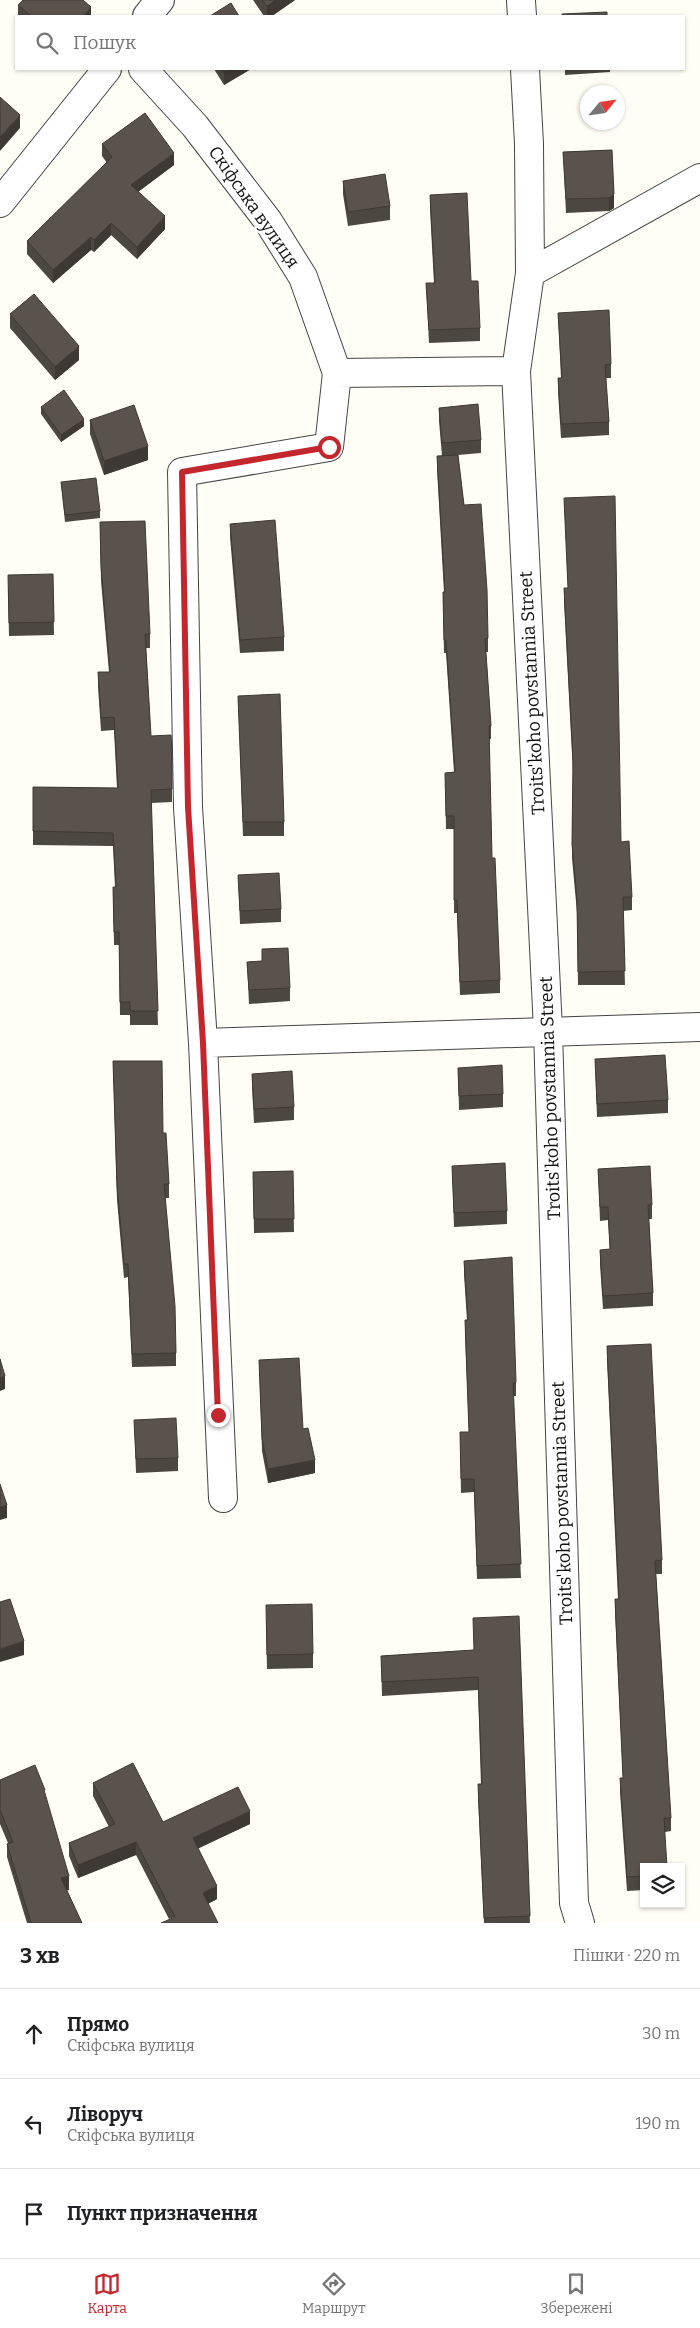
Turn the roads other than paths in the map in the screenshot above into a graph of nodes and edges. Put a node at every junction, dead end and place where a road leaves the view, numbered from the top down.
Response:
1 (160, 0) edge
2 (522, 1) edge
3 (149, 15) edge
4 (522, 15) edge
5 (106, 70) edge
6 (144, 70) edge
7 (525, 70) edge
8 (700, 178) edge
9 (0, 203) edge
10 (530, 274) junction
11 (516, 371) junction
12 (337, 373) junction
13 (700, 1027) edge
14 (548, 1030) junction
15 (203, 1043) junction
16 (223, 1498) dead end
17 (580, 1923) edge

1 - 3 street
2 - 4 street
5 - 9 street
6 - 12 street, Скіфська вулиця
7 - 10 street, Troits'koho povstannia Street
8 - 10 street
10 - 11 street, Troits'koho povstannia Street
11 - 12 street
11 - 14 street, Troits'koho povstannia Street
12 - 15 street, Скіфська вулиця
13 - 14 street
14 - 15 street
14 - 17 street, Troits'koho povstannia Street
15 - 16 street, Скіфська вулиця

